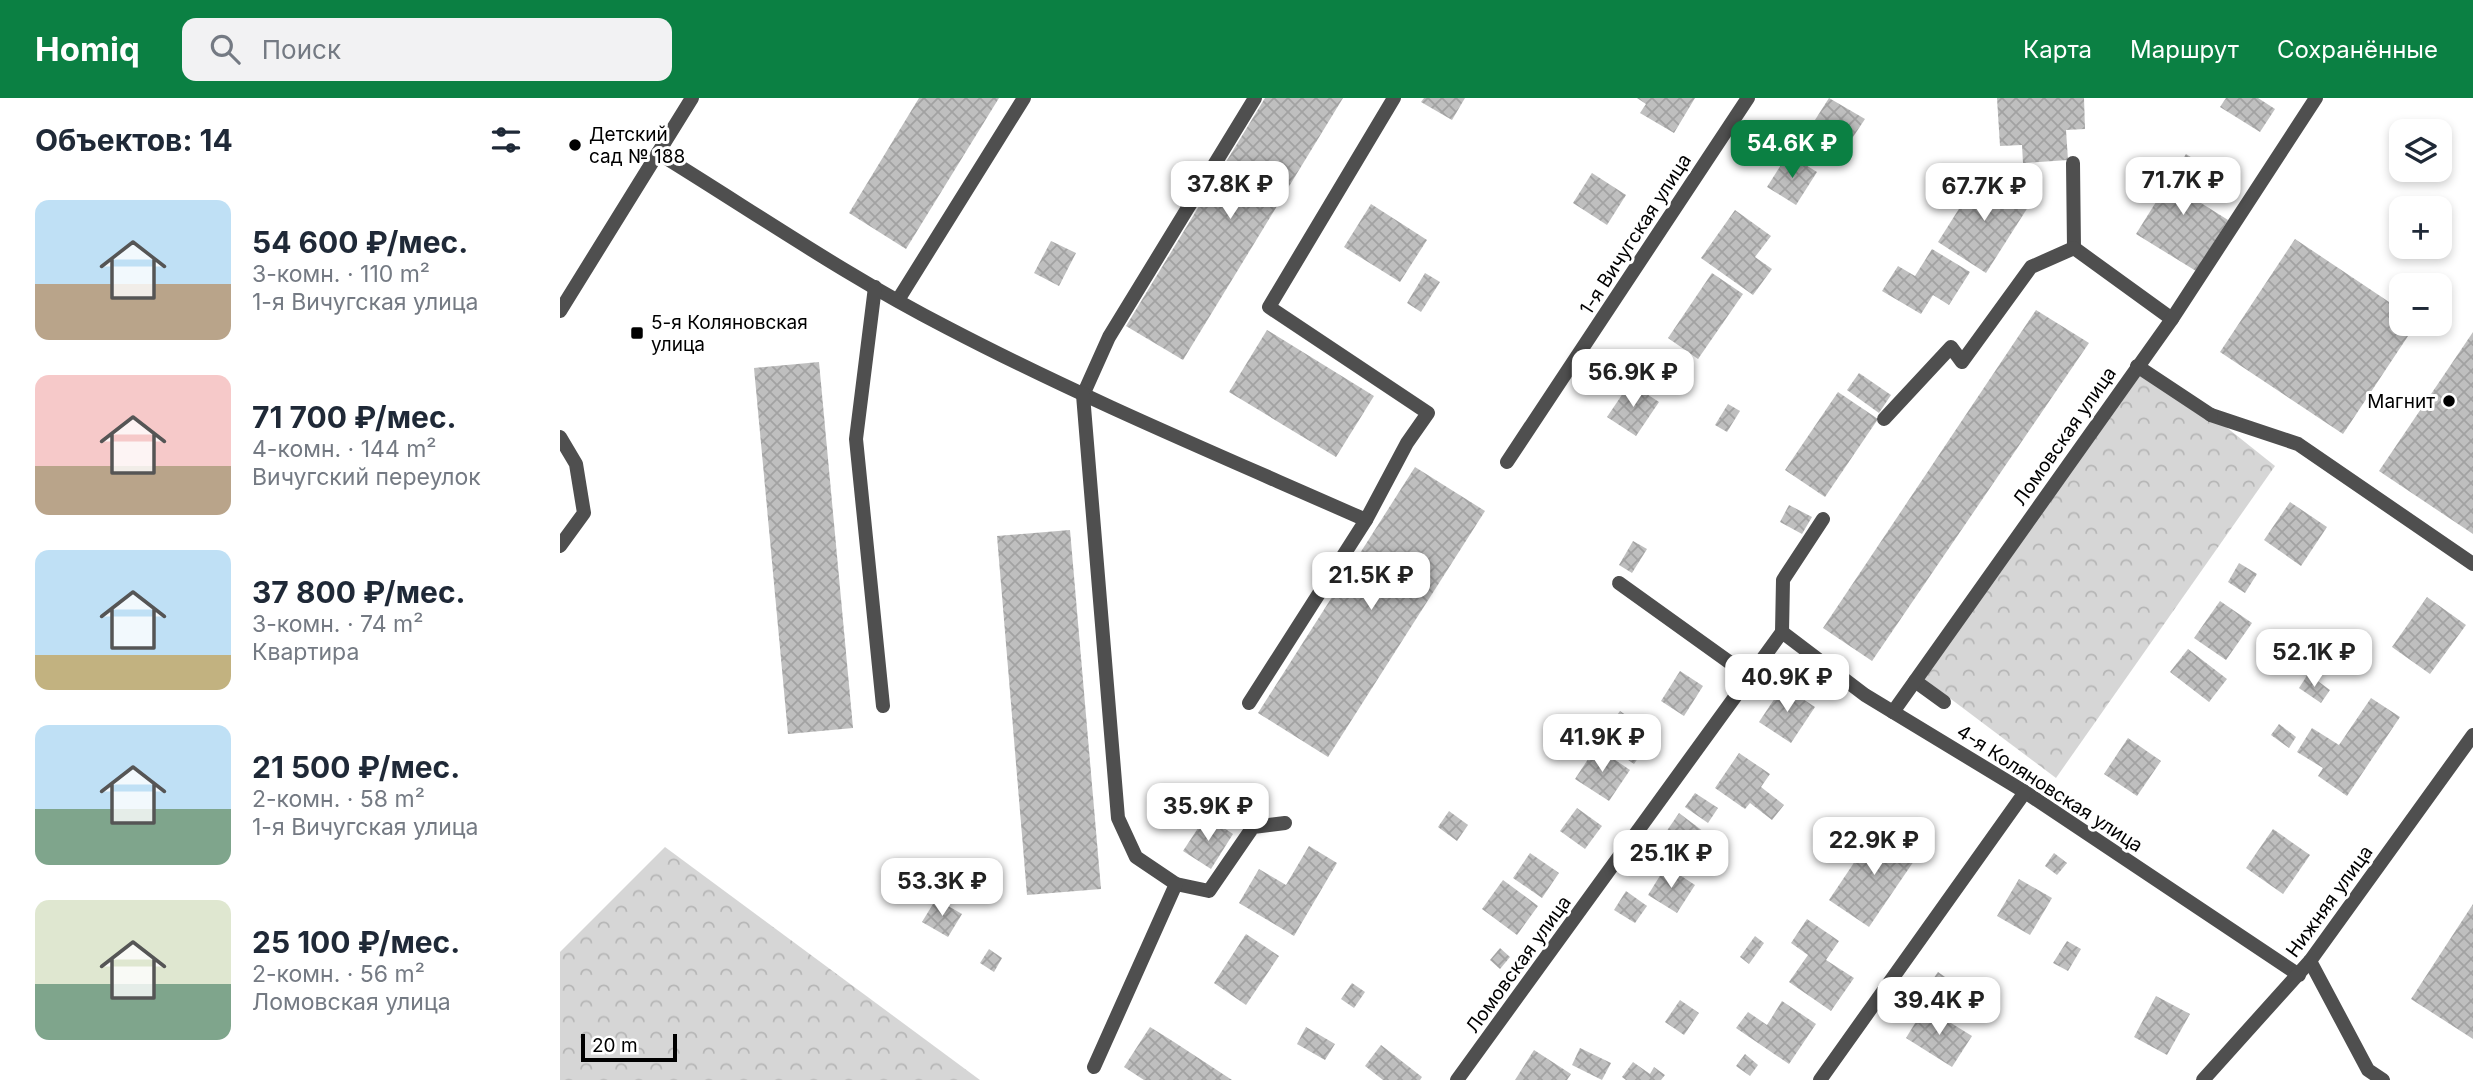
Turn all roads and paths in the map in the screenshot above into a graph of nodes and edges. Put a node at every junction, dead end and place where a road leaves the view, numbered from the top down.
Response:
1 (692, 98) edge
2 (1024, 98) edge
3 (1255, 98) edge
4 (1394, 98) edge
5 (1748, 98) edge
6 (2316, 98) edge
7 (658, 153) junction
8 (2073, 163) dead end
9 (2074, 248) junction
10 (875, 287) junction
11 (898, 300) junction
12 (560, 311) edge
13 (2172, 319) junction
14 (2137, 366) junction
15 (1083, 395) junction
16 (1884, 419) dead end
17 (560, 437) edge
18 (1507, 462) dead end
19 (1824, 519) dead end
20 (1366, 520) junction
21 (560, 546) edge
22 (2473, 564) edge
23 (1619, 583) dead end
24 (1782, 632) junction
25 (1750, 677) junction
26 (1915, 681) junction
27 (1944, 702) dead end
28 (1249, 703) dead end
29 (883, 706) dead end
30 (1893, 712) junction
31 (2473, 735) edge
32 (2025, 792) junction
33 (1285, 823) dead end
34 (1176, 884) junction
35 (2310, 961) junction
36 (2299, 975) junction
37 (1094, 1068) dead end
38 (1457, 1080) edge
39 (1820, 1080) edge
40 (2203, 1080) edge
41 (2383, 1080) edge

1 - 7 street
2 - 11 street
3 - 15 street
4 - 20 street
5 - 18 street, 1-я Вичугская улица
6 - 13 street
7 - 10 street
7 - 12 street
8 - 9 street
9 - 13 street
9 - 16 street
10 - 11 street
10 - 29 street
11 - 15 street
13 - 14 street
14 - 22 street, Ломовская улица
14 - 26 street, Ломовская улица
15 - 20 street
15 - 34 street
17 - 21 street
19 - 24 street
20 - 28 street
23 - 25 street
24 - 25 street, Ломовская улица
24 - 30 street, 4-я Коляновская улица
25 - 38 street, Ломовская улица
26 - 27 street
26 - 30 street, Ломовская улица
30 - 32 street, 4-я Коляновская улица
31 - 35 street, Нижняя улица
32 - 36 street, 4-я Коляновская улица
32 - 39 street
33 - 34 street
34 - 37 street
35 - 36 street, Нижняя улица
35 - 41 street
36 - 40 street, Нижняя улица

